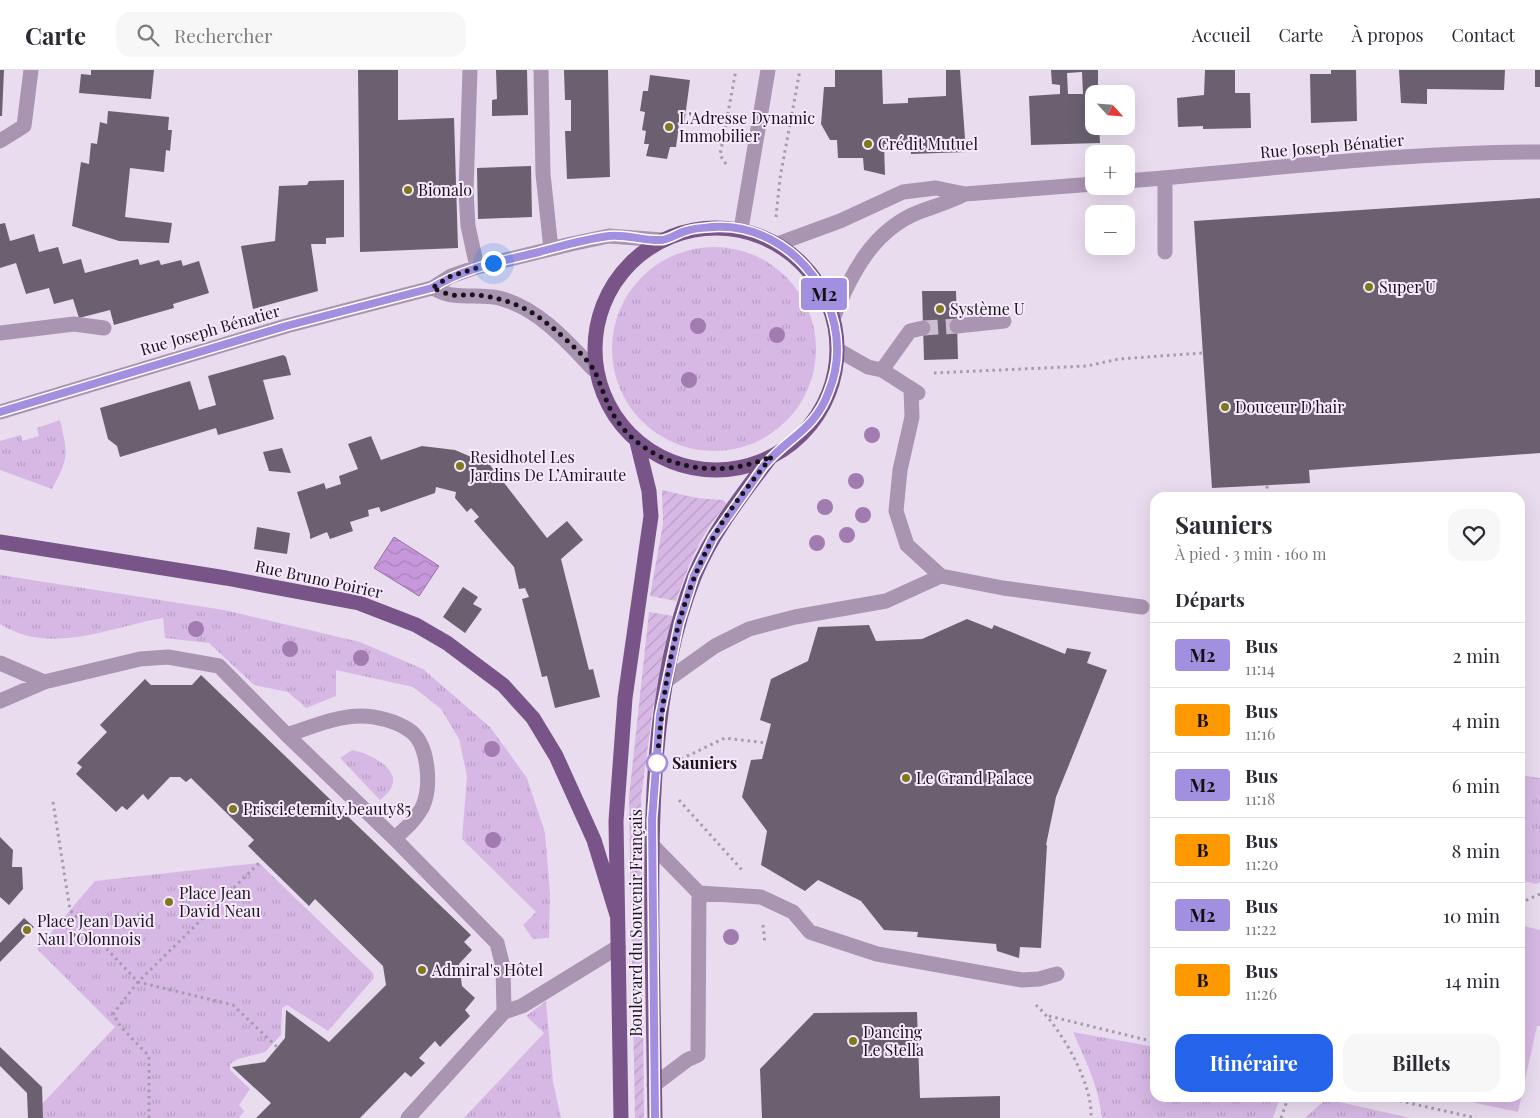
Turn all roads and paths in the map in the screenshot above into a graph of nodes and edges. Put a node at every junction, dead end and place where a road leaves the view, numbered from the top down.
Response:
1 (31, 70) edge
2 (470, 70) edge
3 (541, 70) edge
4 (736, 70) edge
5 (768, 70) edge
6 (800, 70) edge
7 (0, 141) edge
8 (1540, 152) edge
9 (728, 168) dead end
10 (1165, 178) junction
11 (1135, 180) edge
12 (1085, 185) edge
13 (965, 194) junction
14 (741, 229) junction
15 (662, 240) junction
16 (776, 242) junction
17 (551, 248) junction
18 (1165, 252) dead end
19 (477, 267) junction
20 (432, 288) junction
21 (834, 316) junction
22 (1004, 321) dead end
23 (957, 326) tunnel mouth
24 (104, 328) dead end
25 (923, 328) tunnel mouth
26 (0, 333) edge
27 (838, 350) junction
28 (1202, 353) dead end
29 (593, 369) junction
30 (886, 372) junction
31 (0, 412) edge
32 (637, 442) junction
33 (772, 456) junction
34 (1267, 486) dead end
35 (1267, 492) edge
36 (0, 542) edge
37 (941, 576) junction
38 (1142, 607) dead end
39 (0, 663) edge
40 (44, 682) junction
41 (666, 682) junction
42 (0, 701) edge
43 (288, 735) junction
44 (766, 743) dead end
45 (681, 759) dead end
46 (678, 799) dead end
47 (54, 802) dead end
48 (394, 838) junction
49 (652, 846) junction
50 (259, 863) dead end
51 (699, 893) junction
52 (1540, 894) edge
53 (761, 897) junction
54 (1525, 901) edge
55 (617, 915) junction
56 (765, 944) dead end
57 (618, 947) junction
58 (1056, 974) dead end
59 (1022, 980) junction
60 (138, 982) junction
61 (504, 1012) junction
62 (1048, 1016) junction
63 (1150, 1041) edge
64 (277, 1048) dead end
65 (654, 1085) junction
66 (1287, 1102) edge
67 (1405, 1102) edge
68 (148, 1118) edge
69 (408, 1118) edge
70 (622, 1118) edge
71 (655, 1118) edge
72 (1091, 1118) edge
73 (1281, 1118) edge
74 (1476, 1118) edge

1 - 7 street
2 - 19 street
3 - 17 street
4 - 9 path
5 - 14 street
6 - 16 path
8 - 10 street, Rue Joseph Bénatier
10 - 11 street, Rue Joseph Bénatier
10 - 18 street
12 - 13 street
13 - 16 street
13 - 21 street
14 - 15 main road
14 - 16 main road
15 - 17 street, Rue Joseph Bénatier
15 - 29 main road
16 - 21 main road
17 - 19 street, Rue Joseph Bénatier
19 - 20 street, Rue Joseph Bénatier
20 - 29 street
20 - 31 street, Rue Joseph Bénatier
21 - 27 main road
22 - 23 street
24 - 26 street
25 - 30 street
27 - 30 street
27 - 33 main road
28 - 30 path
29 - 32 main road
30 - 37 street
32 - 33 main road
32 - 55 main road, Boulevard du Souvenir Français
33 - 41 main road, Boulevard du Souvenir Français
34 - 35 path
36 - 55 main road, Rue Bruno Poirier
37 - 38 street
37 - 41 street
39 - 40 street
40 - 42 street
40 - 43 street
41 - 49 main road, Boulevard du Souvenir Français
43 - 48 street
43 - 48 street
44 - 45 path
46 - 53 path
47 - 60 path
48 - 61 street
49 - 51 street
49 - 65 main road, Boulevard du Souvenir Français
50 - 60 path
51 - 53 street
51 - 65 street
52 - 54 path
53 - 56 path
53 - 59 street
55 - 57 main road, Boulevard du Souvenir Français
57 - 61 street
57 - 70 main road, Boulevard du Souvenir Français
58 - 59 street
59 - 62 path
60 - 64 path
60 - 68 path
61 - 69 street
62 - 63 path
62 - 72 path
65 - 71 main road, Boulevard du Souvenir Français
66 - 73 path
67 - 74 path

